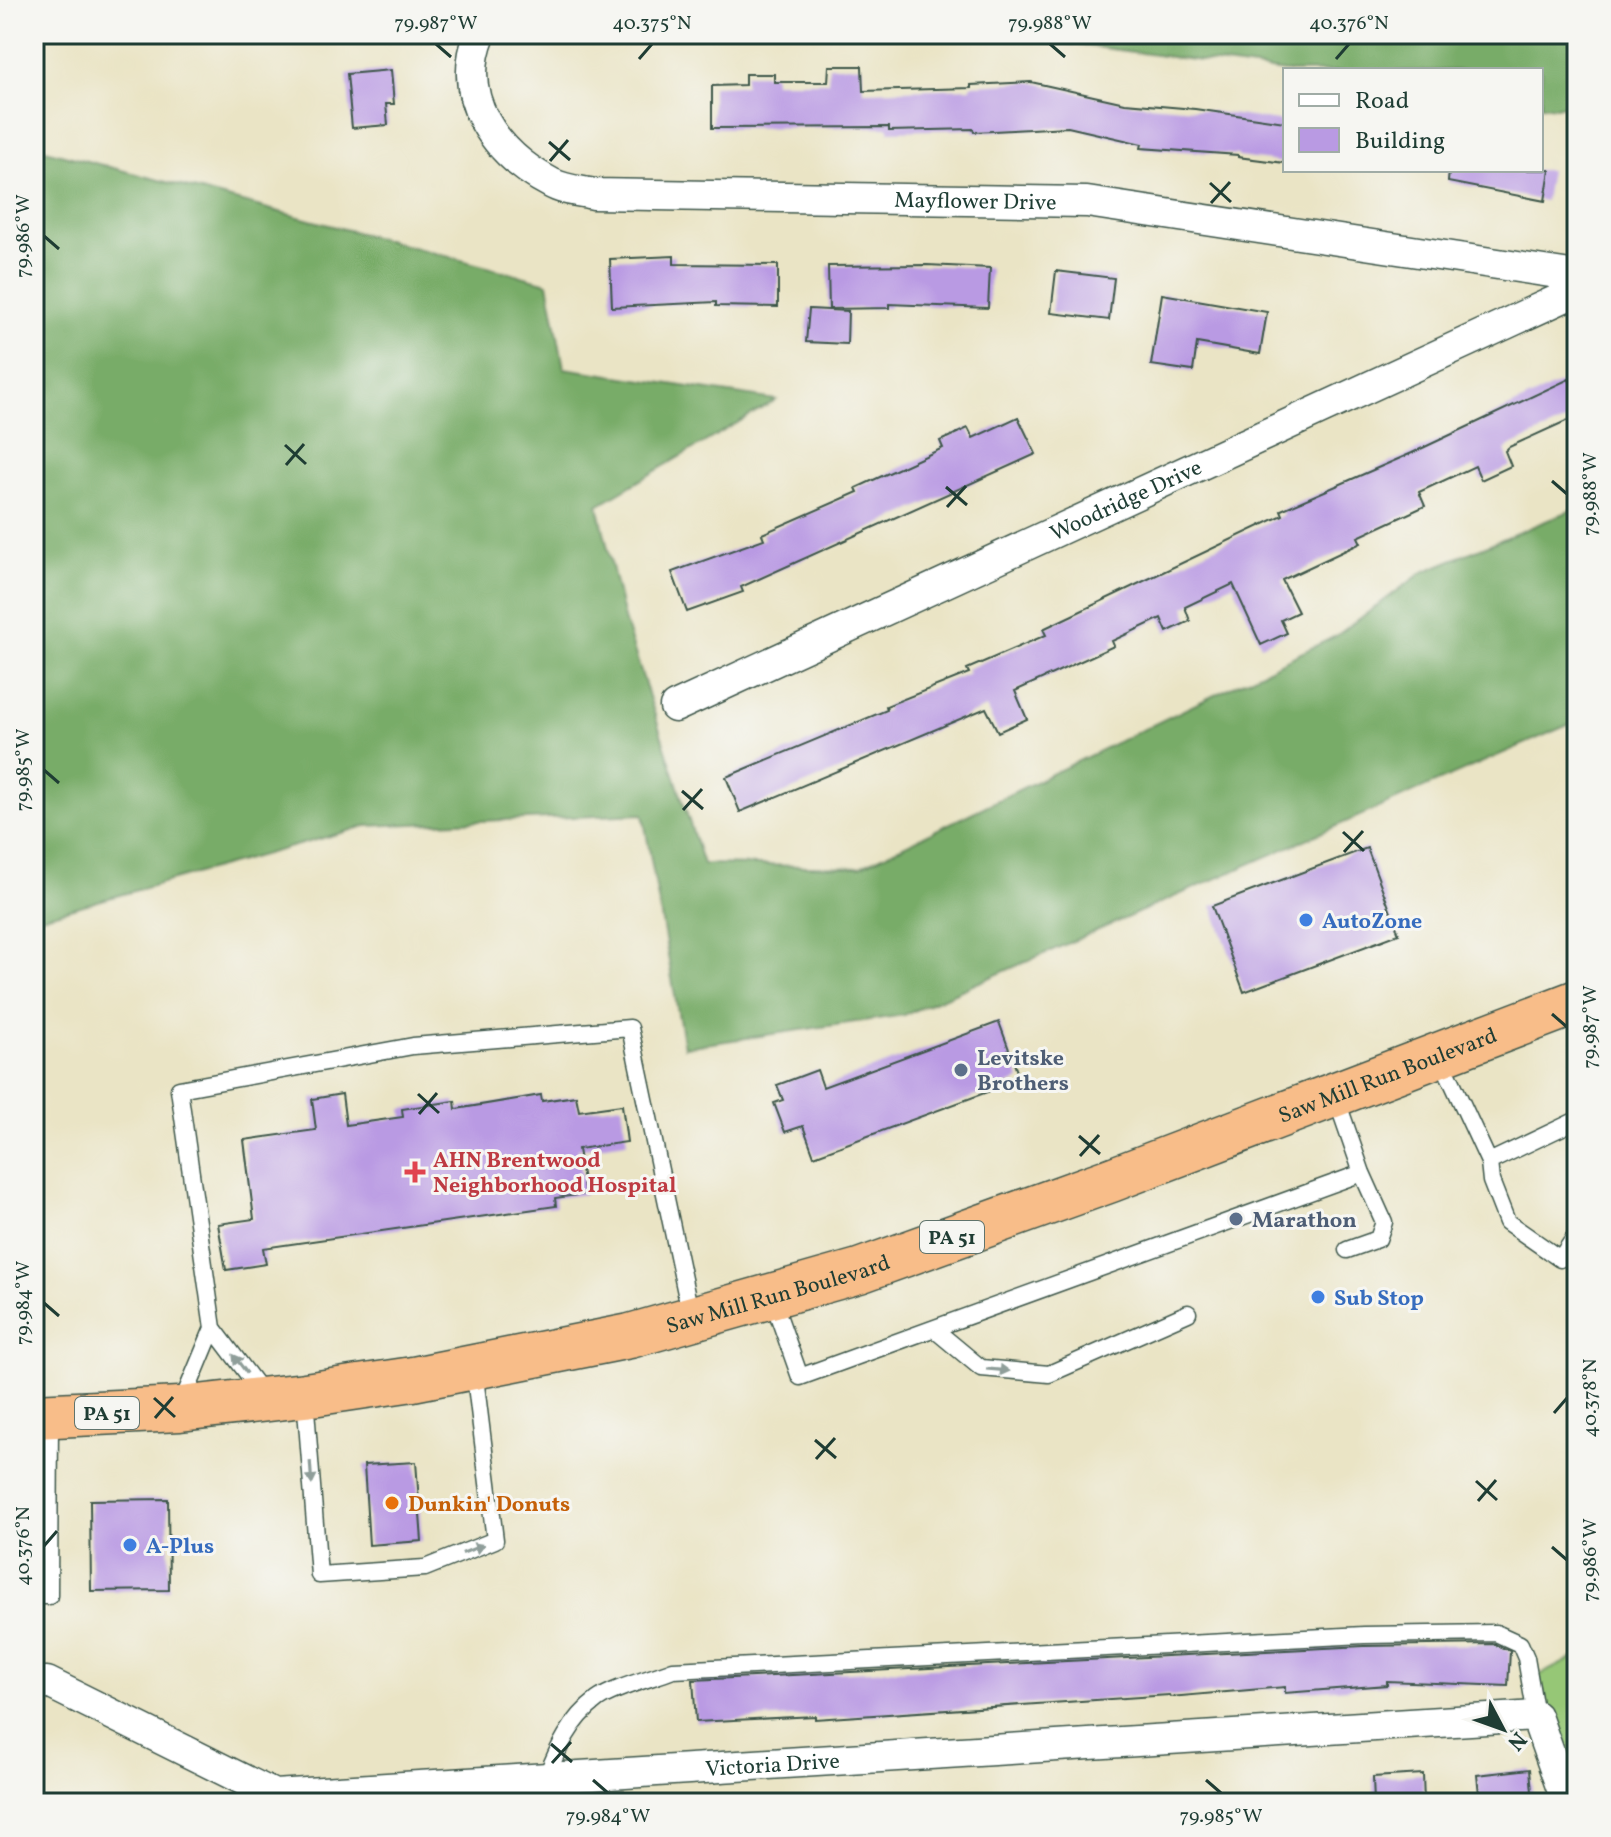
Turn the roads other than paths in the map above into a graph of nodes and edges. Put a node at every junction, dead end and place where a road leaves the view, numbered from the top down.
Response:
1 (480, 34) edge
2 (1577, 276) edge
3 (1577, 291) edge
4 (675, 707) dead end
5 (1577, 1002) edge
6 (1440, 1054) junction
7 (1335, 1095) junction
8 (1577, 1120) edge
9 (1489, 1162) junction
10 (1362, 1173) junction
11 (1577, 1234) edge
12 (1347, 1250) dead end
13 (771, 1296) junction
14 (1188, 1313) dead end
15 (692, 1319) junction
16 (213, 1328) junction
17 (934, 1329) junction
18 (473, 1368) junction
19 (286, 1397) junction
20 (180, 1409) junction
21 (42, 1416) edge
22 (42, 1475) edge
23 (42, 1514) edge
24 (41, 1562) edge
25 (34, 1596) edge
26 (34, 1683) edge
27 (1536, 1716) junction
28 (546, 1778) junction
29 (506, 1792) edge
30 (1567, 1803) edge

1 - 2 street, Mayflower Drive
3 - 4 street, Woodridge Drive
5 - 6 highway, Saw Mill Run Boulevard / PA 51
6 - 7 highway, Saw Mill Run Boulevard / PA 51
6 - 9 lane
7 - 10 lane
7 - 13 highway, Saw Mill Run Boulevard / PA 51
8 - 9 lane
9 - 11 lane
10 - 12 lane
10 - 17 lane
13 - 15 highway, Saw Mill Run Boulevard / PA 51
13 - 17 lane
17 -> 14 lane
15 - 16 lane
15 - 18 highway, Saw Mill Run Boulevard / PA 51
19 -> 16 lane
16 - 20 lane
18 - 19 highway, Saw Mill Run Boulevard / PA 51
19 -> 18 lane
19 - 20 highway, Saw Mill Run Boulevard / PA 51
20 - 21 highway, Saw Mill Run Boulevard / PA 51
21 - 22 lane
22 - 23 lane
23 - 24 lane
24 - 25 lane
26 - 29 street, Victoria Drive
27 - 28 street, Victoria Drive
27 - 28 lane
27 - 30 street
28 - 29 street, Victoria Drive

